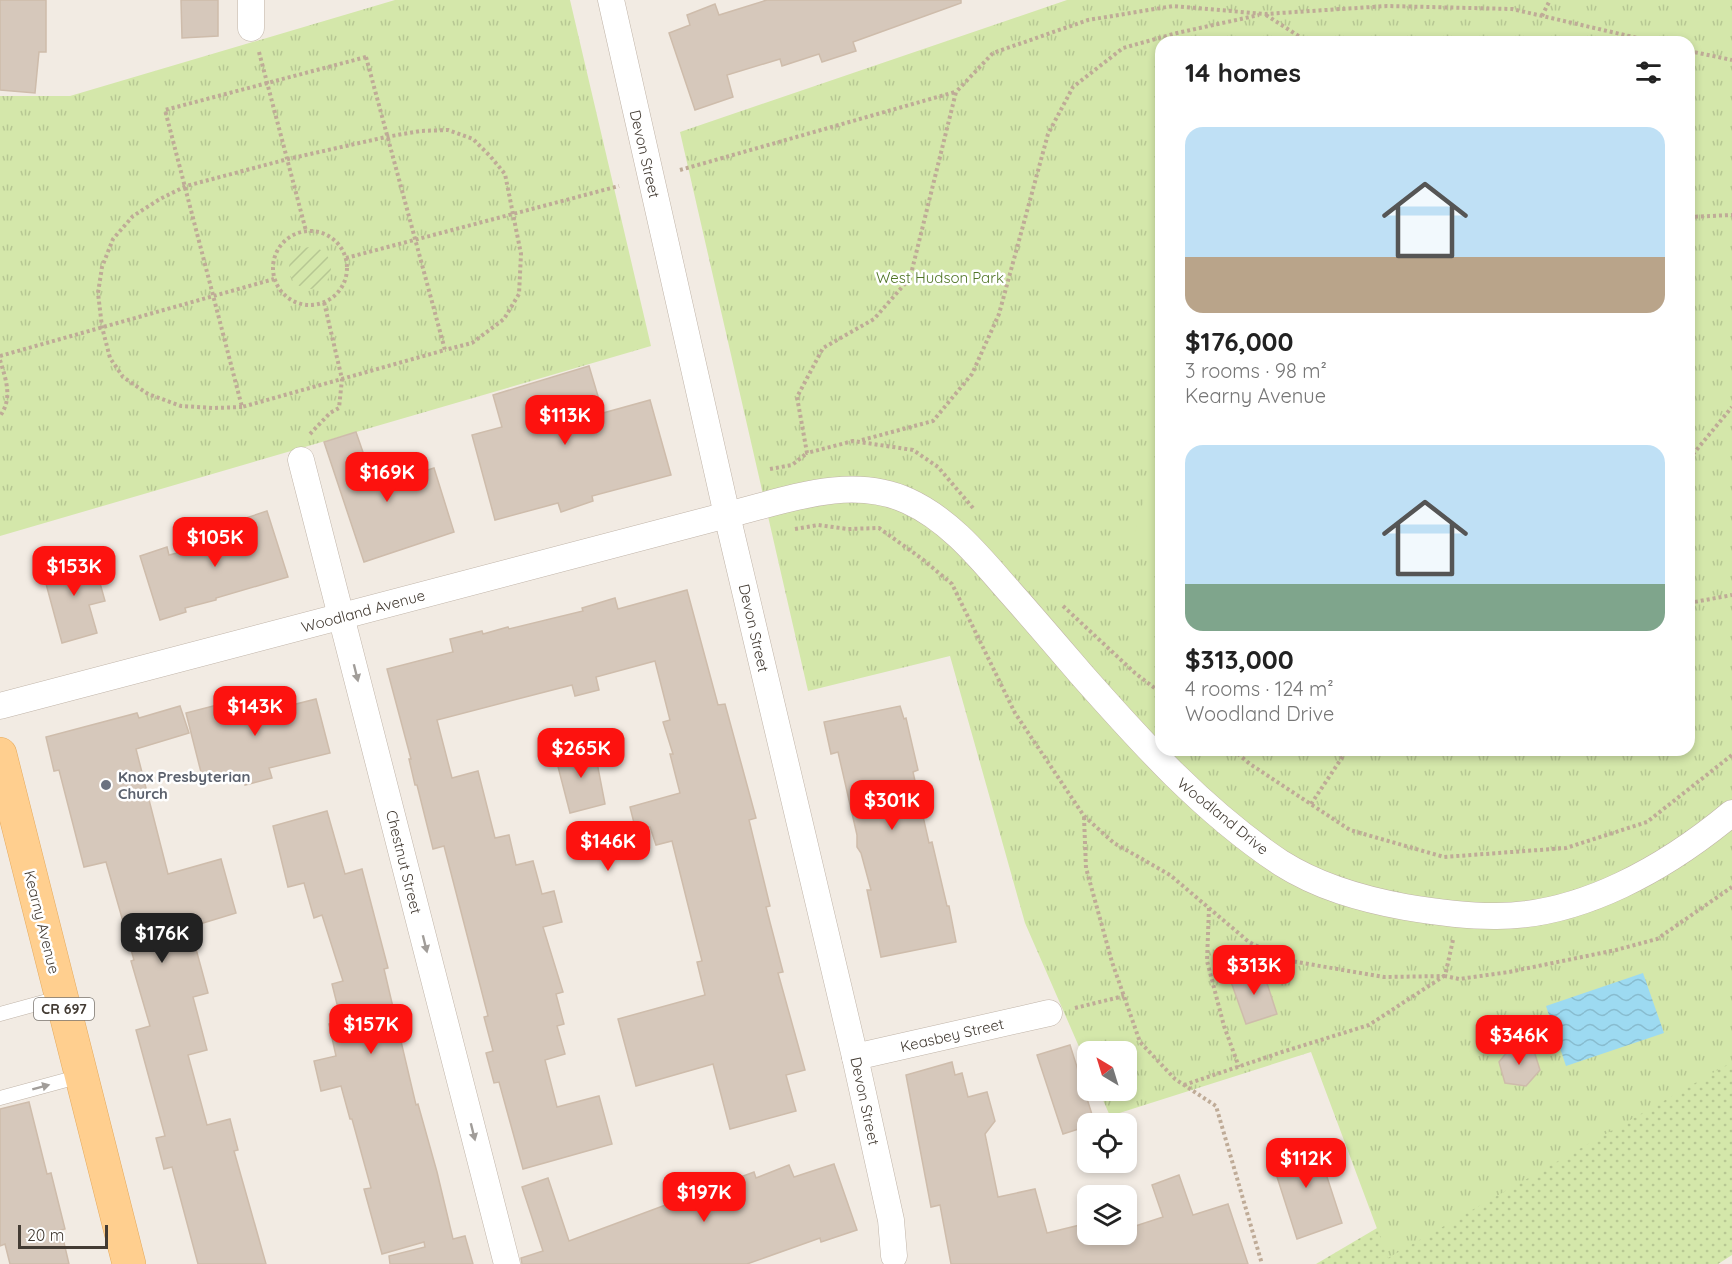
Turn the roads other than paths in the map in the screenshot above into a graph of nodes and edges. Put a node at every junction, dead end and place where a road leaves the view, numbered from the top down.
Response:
1 (251, 0) edge
2 (616, 1) edge
3 (251, 28) road end
4 (300, 460) road end
5 (727, 514) junction
6 (341, 616) junction
7 (0, 706) edge
8 (0, 754) edge
9 (1732, 813) edge
10 (62, 997) junction
11 (1049, 1013) road end
12 (0, 1014) edge
13 (855, 1057) junction
14 (81, 1076) junction
15 (0, 1098) edge
16 (894, 1261) edge
17 (129, 1264) edge
18 (507, 1264) edge

1 - 3 street
2 - 5 street, Devon Street
4 - 6 street, Chestnut Street
5 - 6 street, Woodland Avenue
5 - 9 street, Woodland Drive
5 - 13 street, Devon Street
6 - 7 street, Woodland Avenue
6 -> 18 street, Chestnut Street
8 - 10 main road, Kearny Avenue / CR 697
10 - 12 lane
10 - 14 main road, Kearny Avenue / CR 697
11 - 13 street, Keasbey Street
13 - 16 street, Devon Street
15 -> 14 lane
14 - 17 main road, Kearny Avenue / CR 697

